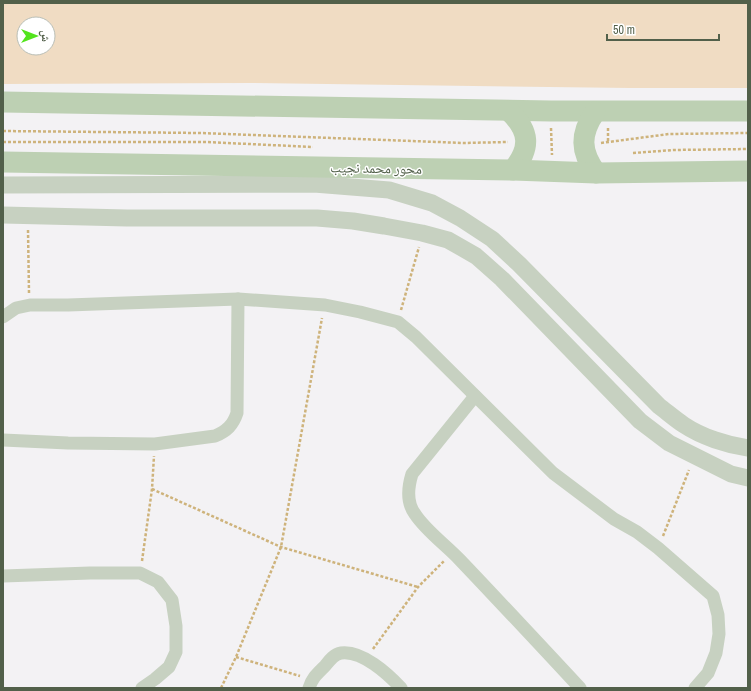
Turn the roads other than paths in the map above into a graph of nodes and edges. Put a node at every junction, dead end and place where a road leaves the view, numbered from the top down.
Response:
1 (3, 102) edge
2 (509, 111) junction
3 (748, 111) edge
4 (595, 112) junction
5 (3, 162) edge
6 (512, 170) junction
7 (748, 171) edge
8 (596, 173) junction
9 (3, 185) edge
10 (3, 215) edge
11 (238, 299) junction
12 (3, 318) edge
13 (475, 396) junction
14 (3, 440) edge
15 (748, 448) edge
16 (748, 478) edge
17 (3, 576) edge
18 (310, 684) edge
19 (142, 688) edge
20 (401, 688) edge
21 (580, 688) edge
22 (695, 688) edge

1 - 2 main road
2 - 4 main road
2 - 6 main road
3 - 4 main road
4 - 8 main road
5 - 6 main road, محور محمد نجيب
6 - 8 main road, محور محمد نجيب
7 - 8 main road, محور محمد نجيب
9 - 15 street
10 - 16 street
11 - 12 street
11 - 13 street
11 - 14 street
13 - 21 street
13 - 22 street
17 - 19 street
18 - 20 street

